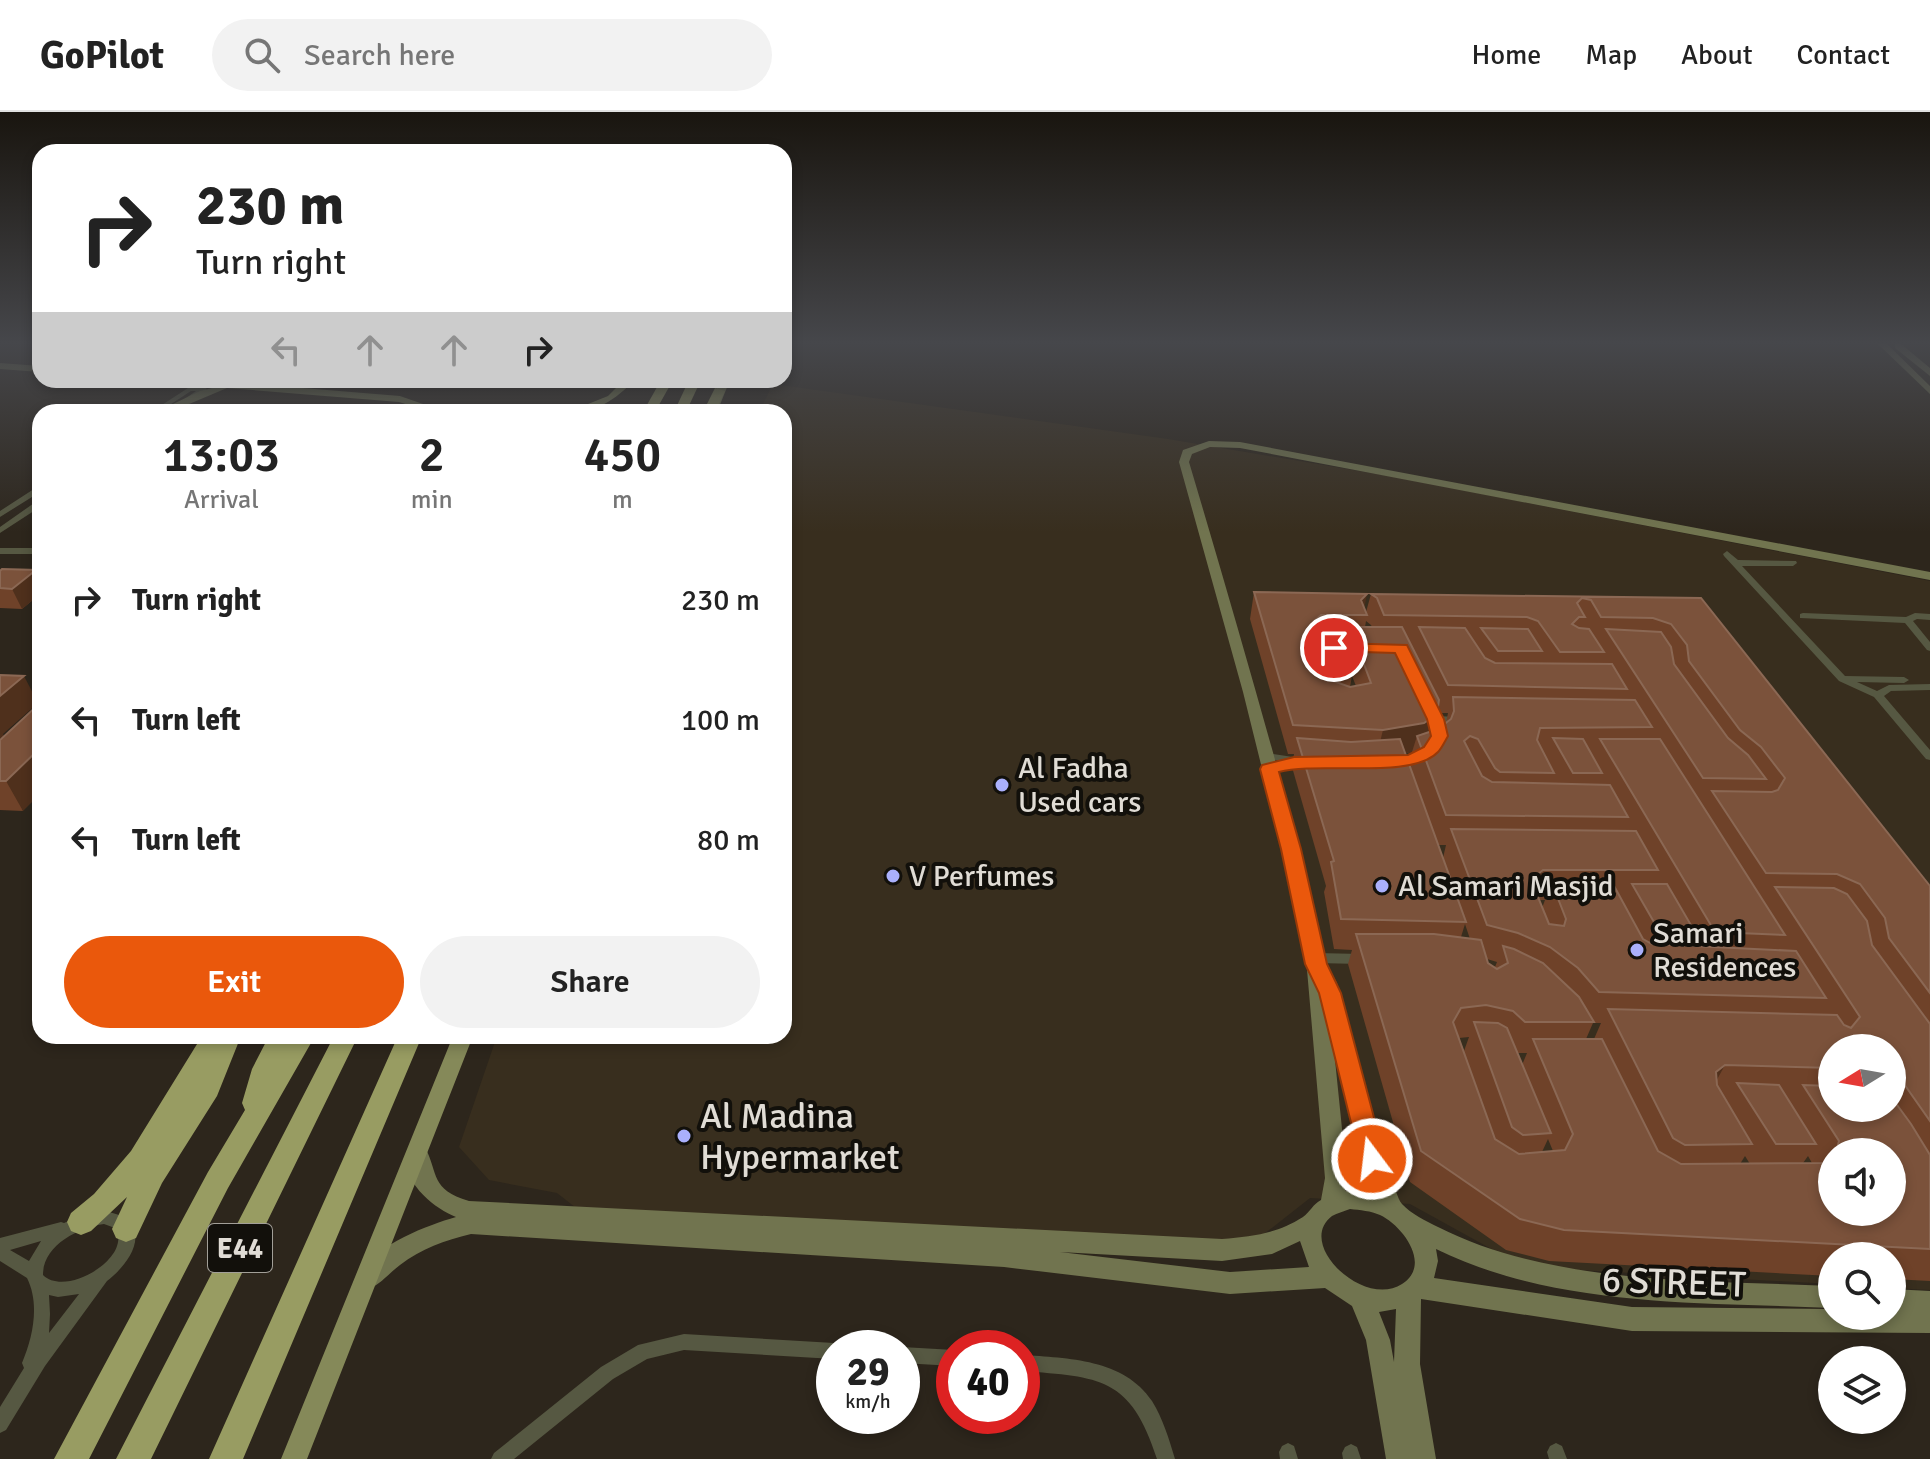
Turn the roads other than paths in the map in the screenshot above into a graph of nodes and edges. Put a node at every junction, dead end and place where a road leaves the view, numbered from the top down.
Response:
1 (32, 494) edge
2 (32, 509) edge
3 (0, 515) edge
4 (0, 531) edge
5 (0, 550) edge
6 (32, 551) edge
7 (1727, 554) dead end
8 (1736, 563) junction
9 (1793, 563) dead end
10 (1930, 576) edge
11 (1803, 616) dead end
12 (1930, 617) edge
13 (1908, 620) junction
14 (1930, 648) edge
15 (1842, 679) junction
16 (1904, 680) dead end
17 (1930, 687) edge
18 (1878, 695) junction
19 (1428, 705) edge
20 (1480, 720) edge
21 (1930, 757) edge
22 (1267, 762) junction
23 (1313, 762) edge
24 (1374, 959) edge
25 (1316, 961) junction
26 (210, 1044) edge
27 (226, 1044) edge
28 (277, 1044) edge
29 (298, 1044) edge
30 (342, 1044) edge
31 (407, 1044) edge
32 (460, 1044) edge
33 (253, 1120) junction
34 (417, 1153) junction
35 (1332, 1204) junction
36 (1401, 1218) junction
37 (1313, 1223) junction
38 (75, 1224) junction
39 (126, 1229) junction
40 (0, 1245) edge
41 (0, 1252) edge
42 (104, 1274) junction
43 (1328, 1277) junction
44 (36, 1278) junction
45 (367, 1280) junction
46 (1412, 1291) junction
47 (1818, 1296) edge
48 (1361, 1297) junction
49 (1906, 1307) edge
50 (1927, 1318) edge
51 (816, 1350) edge
52 (1040, 1364) edge
53 (19, 1391) junction
54 (248, 1412) junction
55 (0, 1424) edge
56 (71, 1459) edge
57 (133, 1459) edge
58 (226, 1459) edge
59 (244, 1459) edge
60 (294, 1459) edge
61 (500, 1459) edge
62 (1166, 1459) edge
63 (1399, 1459) edge
64 (1423, 1459) edge

1 - 3 street
2 - 4 street
5 - 6 street
7 - 8 street
8 - 9 street
8 - 15 street
10 - 22 street
11 - 13 street
12 - 13 street
13 - 14 street
15 - 16 street
15 - 18 street
17 - 18 street
18 - 21 street
19 - 20 street
22 - 23 street
22 - 25 street
24 - 25 street
25 - 35 street
25 - 36 street
26 - 38 highway
27 - 39 highway
28 - 33 highway
29 - 33 highway
30 - 57 highway, E44
31 - 54 highway, E44
32 - 34 main road
33 - 56 highway
34 - 37 street
34 - 45 main road
35 - 36 street
35 - 37 street
36 - 46 street
36 - 47 street, 6 STREET
37 - 43 street
38 - 39 street
38 - 40 street
38 - 44 street
39 - 42 street
41 - 44 street
42 - 44 street
42 - 53 street
43 - 45 street
43 - 48 street
44 - 53 street
45 - 60 main road
46 - 48 street
46 - 50 street, 6 STREET
46 - 64 street
48 - 63 street
49 - 50 street, 6 STREET
51 - 61 street
52 - 62 street
53 - 55 street
54 - 58 highway, E44
54 - 59 highway

